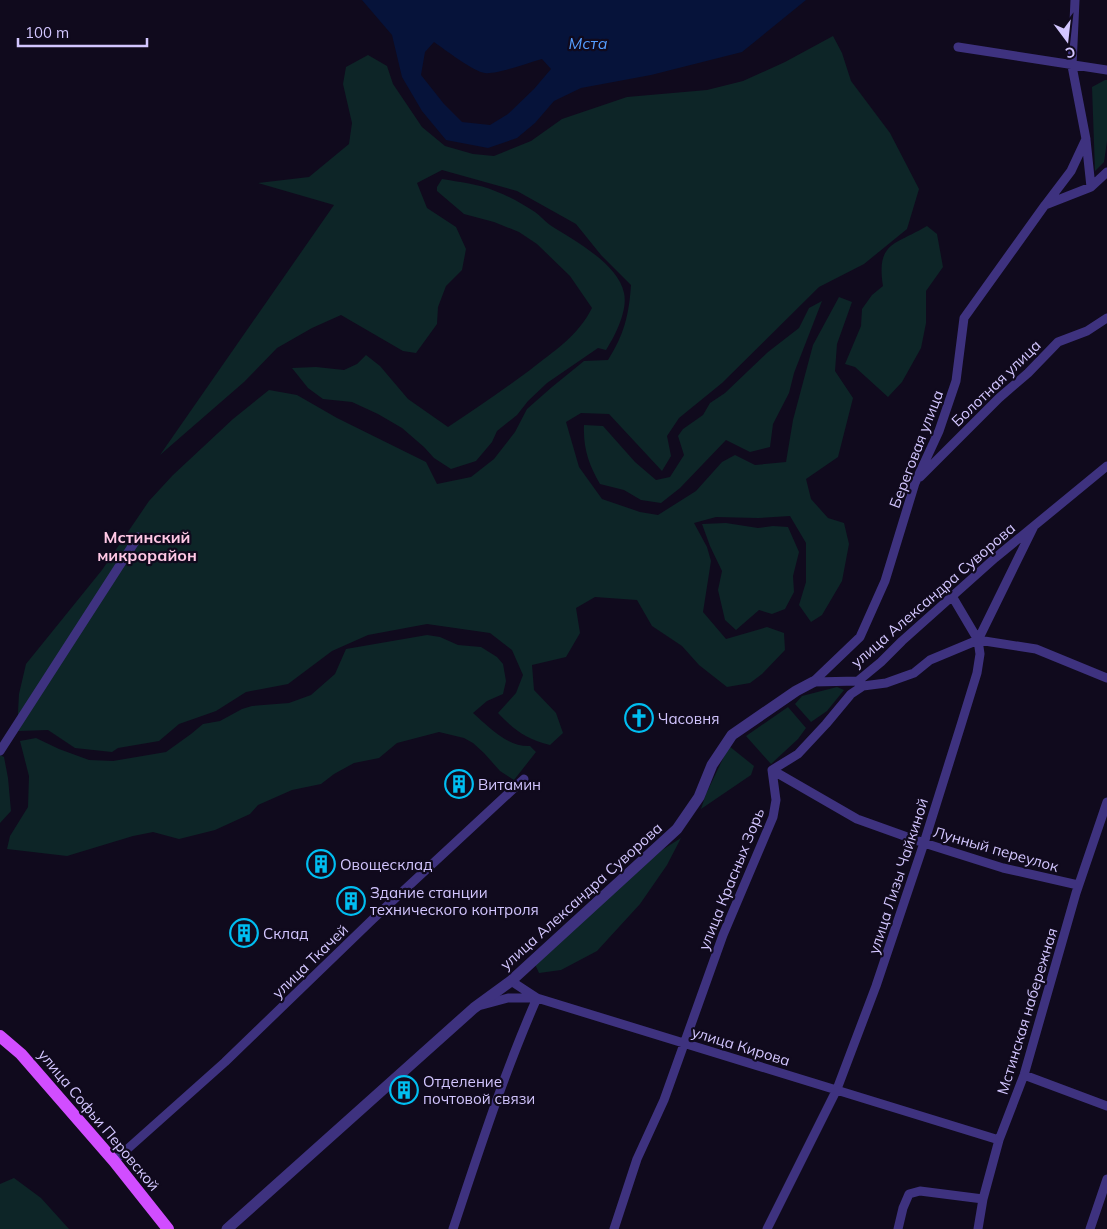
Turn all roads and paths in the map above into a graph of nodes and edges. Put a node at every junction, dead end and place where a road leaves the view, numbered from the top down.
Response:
1 (1076, 0) edge
2 (958, 47) dead end
3 (1072, 66) junction
4 (1107, 70) edge
5 (1086, 140) junction
6 (1107, 172) edge
7 (1091, 186) junction
8 (1045, 205) junction
9 (1107, 318) edge
10 (1107, 466) edge
11 (915, 483) junction
12 (1034, 526) junction
13 (138, 537) dead end
14 (952, 596) junction
15 (978, 640) junction
16 (1107, 678) edge
17 (812, 682) junction
18 (0, 751) edge
19 (772, 770) junction
20 (524, 779) dead end
21 (1107, 802) edge
22 (924, 843) junction
23 (1078, 885) junction
24 (510, 981) junction
25 (537, 998) junction
26 (474, 1008) junction
27 (0, 1036) edge
28 (683, 1042) junction
29 (1024, 1075) junction
30 (837, 1089) junction
31 (1107, 1106) edge
32 (1000, 1140) junction
33 (114, 1160) junction
34 (1107, 1179) edge
35 (983, 1199) junction
36 (168, 1229) edge
37 (227, 1229) edge
38 (453, 1229) edge
39 (614, 1229) edge
40 (768, 1229) edge
41 (898, 1229) edge
42 (978, 1229) edge
43 (1090, 1229) edge

1 - 3 street
2 - 3 street
3 - 4 street
3 - 5 street
5 - 7 street
5 - 8 street, Береговая улица
6 - 7 street
7 - 8 street
8 - 11 street, Береговая улица
9 - 11 street, Болотная улица
10 - 12 street, улица Александра Суворова
11 - 17 street, Береговая улица
12 - 14 street, улица Александра Суворова
12 - 15 street, улица Лизы Чайкиной
13 - 18 street
14 - 15 street
14 - 17 street, улица Александра Суворова
15 - 16 street
15 - 19 street
15 - 22 street, улица Лизы Чайкиной
17 - 24 street, улица Александра Суворова
19 - 22 street, Лунный переулок
19 - 28 street, улица Красных Зорь
20 - 33 street, улица Ткачей
21 - 23 street, Мстинская набережная
22 - 23 street, Лунный переулок
22 - 30 street, улица Лизы Чайкиной
23 - 29 street, Мстинская набережная
24 - 25 street
24 - 26 street, улица Александра Суворова
25 - 26 street, улица Кирова
25 - 28 street, улица Кирова
25 - 38 street
26 - 37 street, улица Александра Суворова
27 - 33 main road, улица Софьи Перовской
28 - 30 street, улица Кирова
28 - 39 street, улица Красных Зорь
29 - 31 street
29 - 32 street, Мстинская набережная
30 - 32 street, улица Кирова
30 - 40 street, улица Лизы Чайкиной
32 - 35 street, Мстинская набережная
33 - 36 main road, улица Софьи Перовской
34 - 43 street
35 - 41 street
35 - 42 street, Мстинская набережная

